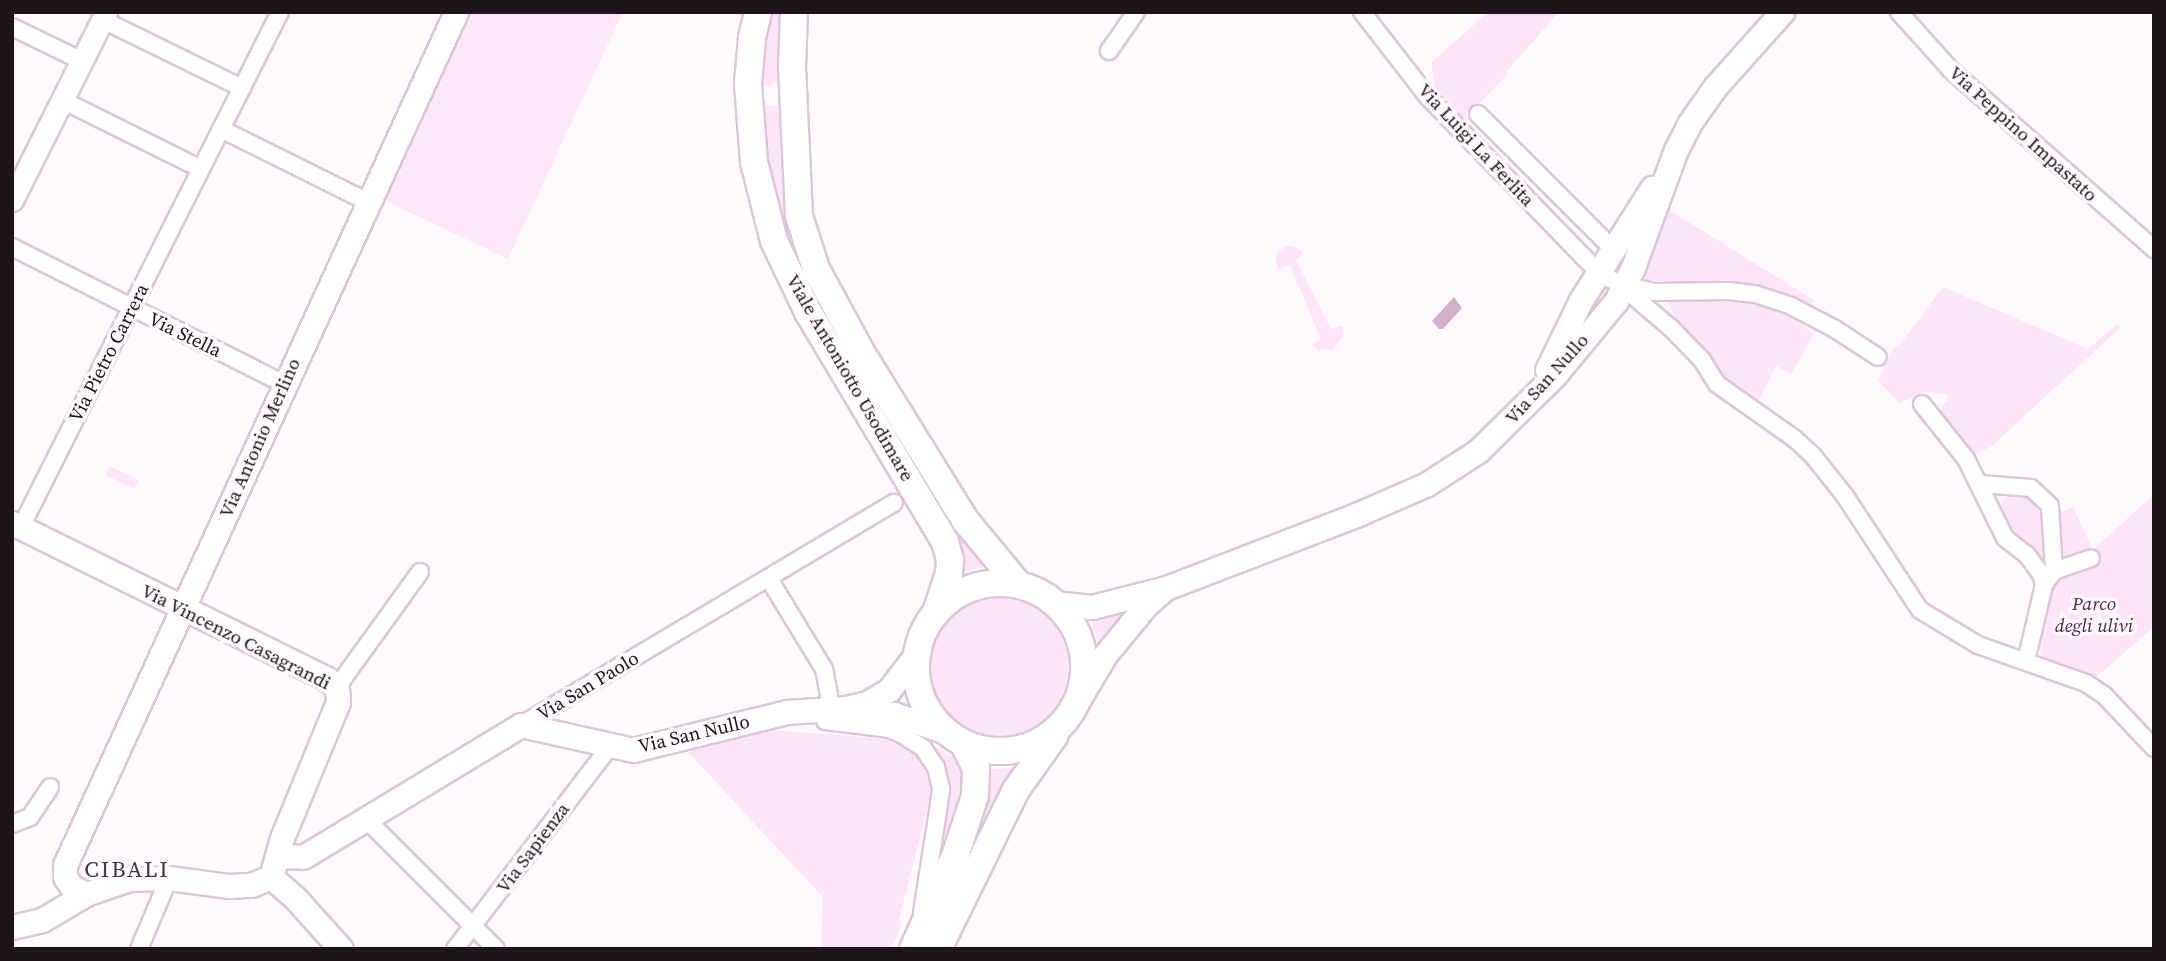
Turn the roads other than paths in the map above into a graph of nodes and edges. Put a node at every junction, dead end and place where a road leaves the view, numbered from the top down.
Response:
1 (280, 12) edge
2 (457, 12) edge
3 (758, 12) edge
4 (794, 12) edge
5 (1136, 12) edge
6 (1362, 12) edge
7 (1782, 12) edge
8 (1899, 12) edge
9 (104, 16) edge
10 (12, 27) edge
11 (1109, 51) dead end
12 (75, 58) junction
13 (792, 67) junction
14 (244, 83) junction
15 (748, 85) junction
16 (60, 105) junction
17 (1478, 114) dead end
18 (227, 132) junction
19 (199, 173) junction
20 (12, 200) edge
21 (368, 202) junction
22 (1637, 227) junction
23 (12, 247) edge
24 (1613, 248) junction
25 (2154, 249) edge
26 (1598, 272) junction
27 (1625, 285) junction
28 (131, 308) junction
29 (1878, 358) dead end
30 (284, 384) junction
31 (1535, 395) junction
32 (1922, 404) dead end
33 (1981, 484) junction
34 (894, 503) dead end
35 (17, 525) edge
36 (2091, 558) dead end
37 (2054, 571) junction
38 (420, 572) dead end
39 (769, 579) junction
40 (1018, 584) junction
41 (2043, 585) junction
42 (1166, 588) junction
43 (1054, 603) junction
44 (183, 609) junction
45 (936, 613) junction
46 (918, 652) junction
47 (2026, 661) junction
48 (337, 687) junction
49 (1069, 714) junction
50 (826, 715) junction
51 (521, 725) junction
52 (955, 737) junction
53 (610, 746) junction
54 (2152, 747) edge
55 (50, 787) dead end
56 (365, 817) junction
57 (12, 824) edge
58 (275, 866) junction
59 (169, 878) junction
60 (86, 894) junction
61 (472, 926) junction
62 (12, 927) edge
63 (923, 944) edge
64 (139, 949) edge
65 (341, 949) edge
66 (455, 949) edge
67 (496, 949) edge

1 - 14 street
2 - 21 main road, Via Antonio Merlino
3 - 15 main road, Viale Antoniotto Usodimare
4 - 13 main road, Viale Antoniotto Usodimare
5 - 11 street
6 - 26 street, Via Luigi La Ferlita
7 - 22 main road, Via San Nullo
8 - 25 street, Via Peppino Impastato
9 - 12 street
9 - 14 street
10 - 12 street
12 - 16 street
13 - 15 main road
13 - 40 main road, Viale Antoniotto Usodimare
14 - 18 street, Via Pietro Carrera
15 - 45 main road, Viale Antoniotto Usodimare
16 - 19 street
16 - 20 street
17 - 24 street
18 - 19 street, Via Pietro Carrera
18 - 21 street
19 - 28 street, Via Pietro Carrera
21 - 30 main road, Via Antonio Merlino
22 - 24 main road
22 - 27 main road, Via San Nullo
23 - 28 street, Via Stella
24 - 26 main road
26 - 27 street
26 - 31 main road
27 - 29 street
27 - 31 main road, Via San Nullo
27 - 47 street
28 - 30 street, Via Stella
28 - 35 street, Via Pietro Carrera
30 - 44 main road, Via Antonio Merlino
31 - 42 main road, Via San Nullo
32 - 33 street
33 - 37 street
33 - 41 street
34 - 39 street, Via San Paolo
35 - 44 main road, Via Vincenzo Casagrandi
36 - 37 street
37 - 41 street
38 - 48 street
39 - 50 street
39 - 51 street, Via San Paolo
40 - 43 main road
40 - 45 main road
41 - 47 street
42 - 43 main road, Via San Nullo
42 - 49 main road
43 - 49 main road
44 - 48 main road, Via Vincenzo Casagrandi
44 - 60 main road, Via Antonio Merlino
45 - 46 main road
46 - 50 main road
46 - 52 main road
47 - 54 street
48 - 58 main road, Via Vincenzo Casagrandi
49 - 52 main road
49 - 63 main road
50 - 52 main road
50 - 53 main road, Via San Nullo
50 - 63 street
51 - 53 main road, Via San Nullo
51 - 56 main road, Via San Paolo
52 - 63 main road
53 - 61 street, Via Sapienza
55 - 57 street
56 - 58 main road, Via San Paolo
56 - 61 street
58 - 59 main road, Via San Paolo
58 - 65 main road
59 - 60 main road, Via San Paolo
59 - 64 street
60 - 62 main road, Via San Paolo
61 - 66 street, Via Sapienza
61 - 67 street

